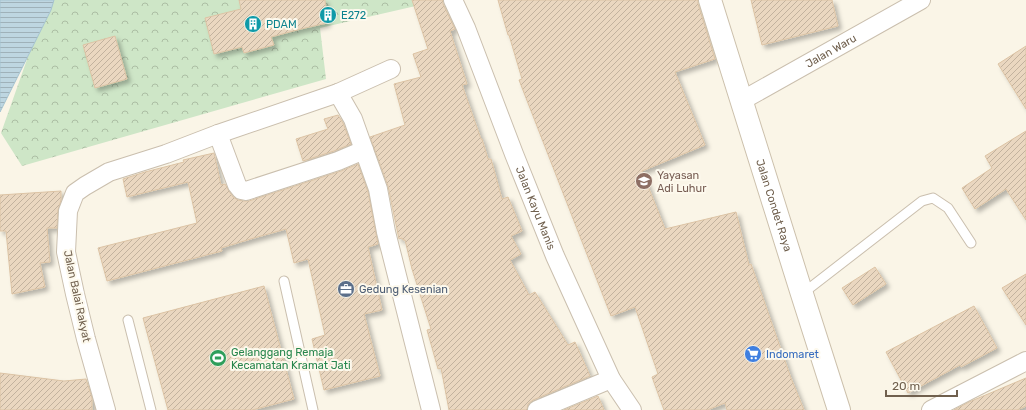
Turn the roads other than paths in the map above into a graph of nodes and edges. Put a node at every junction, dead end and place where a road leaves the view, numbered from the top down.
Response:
1 (453, 0) edge
2 (710, 0) edge
3 (921, 0) edge
4 (902, 5) edge
5 (391, 69) dead end
6 (338, 93) junction
7 (741, 101) junction
8 (218, 134) junction
9 (364, 150) junction
10 (971, 243) dead end
11 (284, 282) dead end
12 (802, 294) junction
13 (128, 320) dead end
14 (1026, 361) edge
15 (611, 379) junction
16 (106, 410) edge
17 (151, 410) edge
18 (313, 410) edge
19 (431, 410) edge
20 (537, 410) edge
21 (632, 410) edge
22 (839, 410) edge
23 (931, 410) edge

1 - 15 street, Jalan Kayu Manis
2 - 7 street, Jalan Condet Raya
3 - 4 street, Jalan Waru
4 - 7 street, Jalan Waru
5 - 6 street, Jalan Balai Rakyat
6 - 8 street, Jalan Balai Rakyat
6 - 9 street
7 - 12 street, Jalan Condet Raya
8 - 9 street
8 - 16 street, Jalan Balai Rakyat
9 - 19 street
10 - 12 lane
11 - 18 lane
12 - 22 street, Jalan Condet Raya
13 - 17 lane
14 - 23 street
15 - 20 street
15 - 21 street, Jalan Kayu Manis

